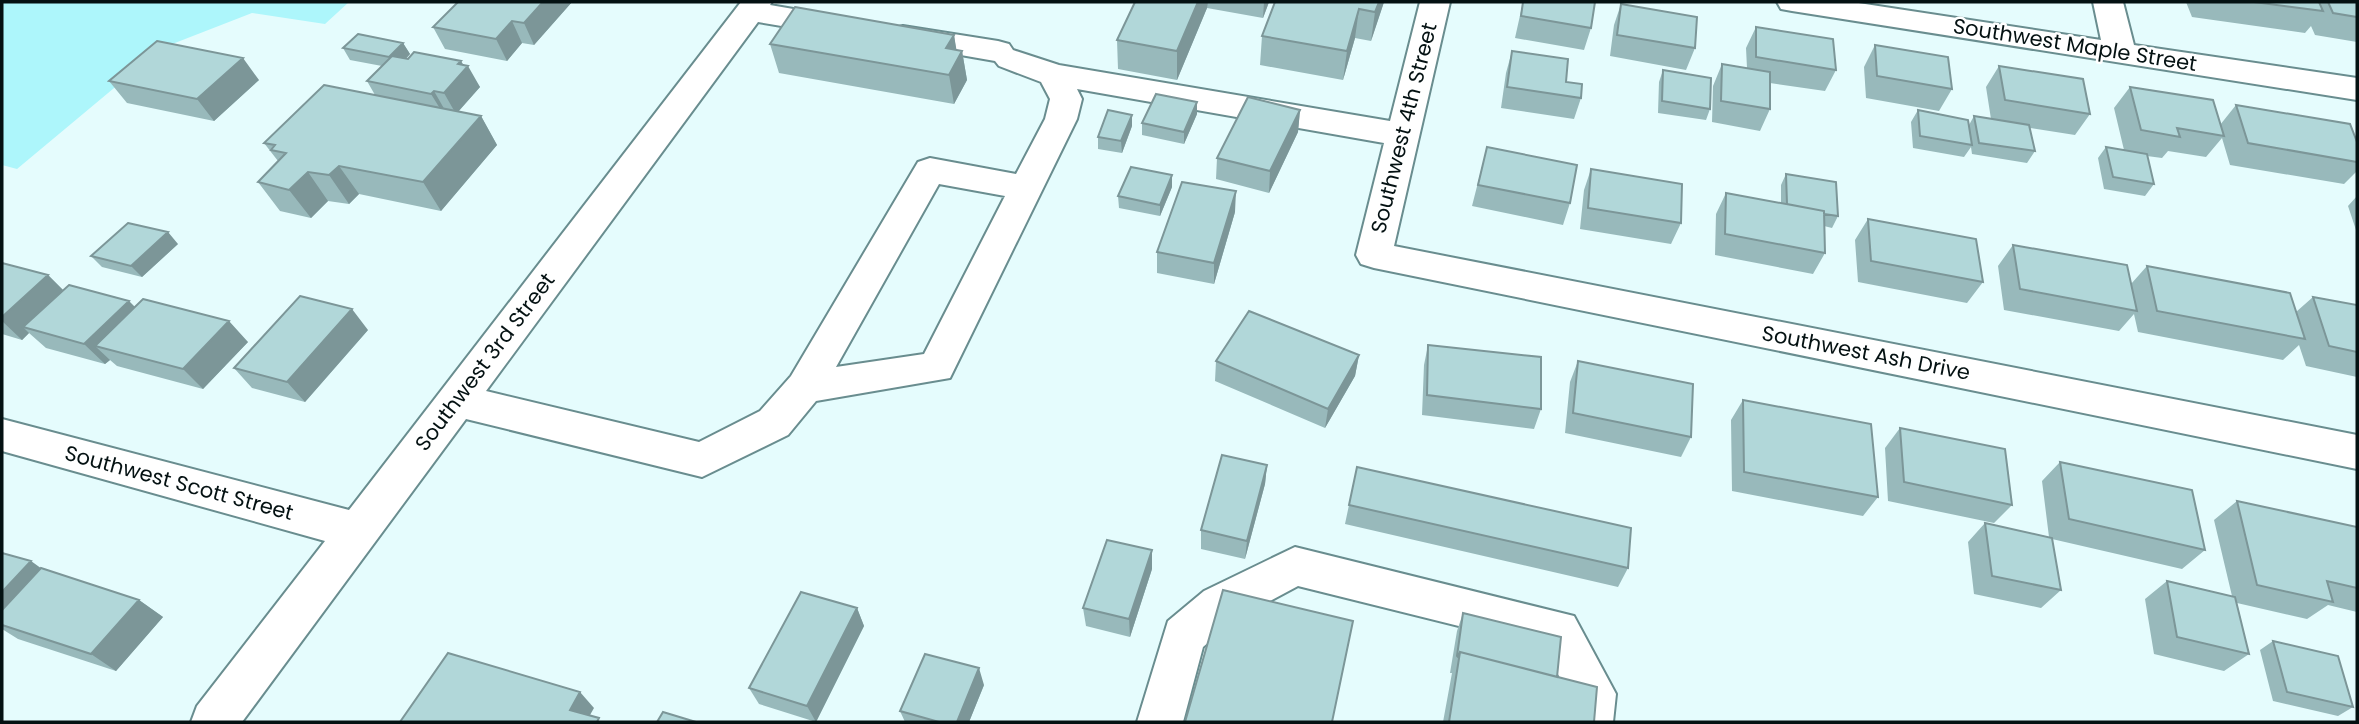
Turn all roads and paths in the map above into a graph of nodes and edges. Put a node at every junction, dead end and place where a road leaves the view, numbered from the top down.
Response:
1 (1435, 2) edge
2 (1792, 2) edge
3 (2108, 2) edge
4 (754, 6) edge
5 (2120, 52) junction
6 (1054, 75) junction
7 (2357, 89) edge
8 (1402, 135) junction
9 (1026, 188) junction
10 (1374, 255) joint
11 (806, 387) junction
12 (455, 400) junction
13 (2, 435) edge
14 (2357, 452) edge
15 (357, 531) junction
16 (1591, 708) edge
17 (214, 722) edge
18 (1160, 722) edge

1 - 8 street, Southwest 4th Street
2 - 5 street, Southwest Maple Street
3 - 5 street
4 - 6 street
4 - 12 street, Southwest 3rd Street
5 - 7 street, Southwest Maple Street
6 - 8 street
6 - 9 street
8 - 10 street, Southwest 4th Street
9 - 11 street
9 - 11 street
10 - 14 street, Southwest Ash Drive
11 - 12 street
12 - 15 street, Southwest 3rd Street
13 - 15 street, Southwest Scott Street
15 - 17 street, Southwest 3rd Street
16 - 18 street

